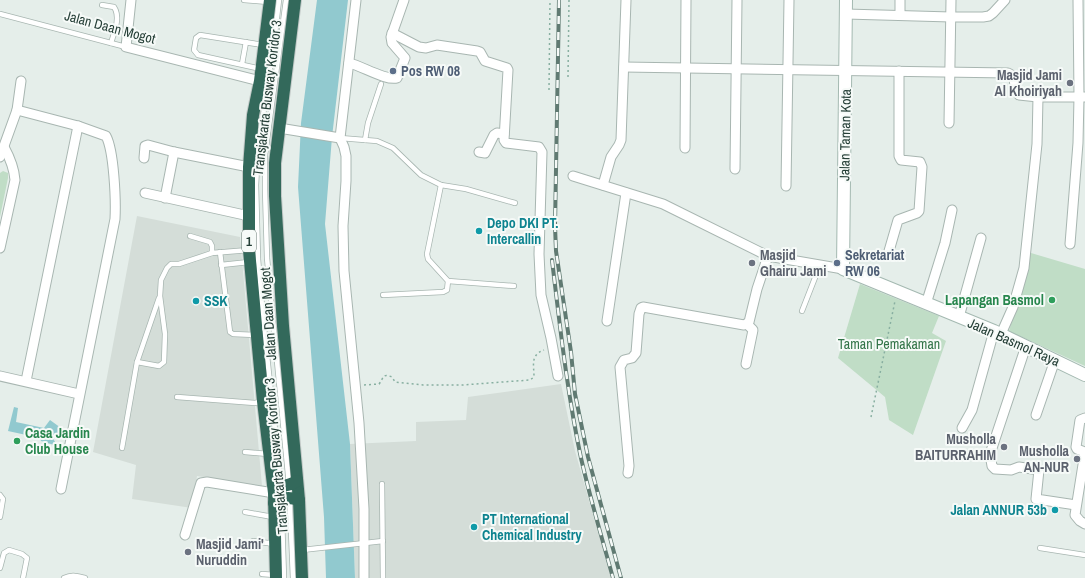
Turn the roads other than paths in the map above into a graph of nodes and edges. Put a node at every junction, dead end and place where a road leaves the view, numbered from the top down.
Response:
1 (131, 0) edge
2 (244, 0) edge
3 (286, 0) edge
4 (295, 0) edge
5 (356, 0) edge
6 (404, 0) edge
7 (626, 0) edge
8 (686, 0) edge
9 (737, 0) edge
10 (789, 0) edge
11 (846, 0) edge
12 (900, 0) edge
13 (951, 0) edge
14 (1005, 0) edge
15 (1078, 0) edge
16 (273, 1) edge
17 (102, 5) dead end
18 (0, 14) edge
19 (846, 14) junction
20 (900, 15) junction
21 (951, 17) junction
22 (392, 33) junction
23 (246, 42) junction
24 (112, 43) junction
25 (264, 45) junction
26 (126, 47) junction
27 (349, 62) junction
28 (242, 64) junction
29 (624, 67) junction
30 (686, 68) junction
31 (736, 68) junction
32 (261, 69) junction
33 (788, 69) junction
34 (846, 70) junction
35 (899, 71) junction
36 (950, 72) junction
37 (21, 81) dead end
38 (260, 81) junction
39 (381, 84) dead end
40 (1038, 97) junction
41 (1082, 97) edge
42 (17, 110) junction
43 (949, 123) dead end
44 (78, 126) junction
45 (284, 129) junction
46 (504, 134) junction
47 (337, 138) junction
48 (365, 140) junction
49 (4, 147) junction
50 (685, 148) dead end
51 (174, 152) junction
52 (479, 152) dead end
53 (0, 158) edge
54 (144, 158) dead end
55 (249, 167) junction
56 (735, 169) dead end
57 (573, 176) dead end
58 (440, 185) junction
59 (603, 186) junction
60 (786, 186) dead end
61 (626, 192) junction
62 (145, 193) dead end
63 (165, 198) junction
64 (515, 203) dead end
65 (952, 210) dead end
66 (249, 216) junction
67 (190, 236) dead end
68 (981, 238) dead end
69 (1070, 244) dead end
70 (0, 248) edge
71 (889, 251) dead end
72 (220, 252) junction
73 (212, 253) junction
74 (250, 256) junction
75 (768, 256) junction
76 (221, 265) junction
77 (820, 265) junction
78 (843, 269) junction
79 (448, 281) junction
80 (514, 286) dead end
81 (383, 294) dead end
82 (160, 296) junction
83 (926, 304) junction
84 (802, 311) dead end
85 (959, 317) junction
86 (607, 321) dead end
87 (747, 324) junction
88 (998, 333) junction
89 (256, 335) junction
90 (1026, 346) junction
91 (1054, 360) junction
92 (137, 362) junction
93 (746, 364) dead end
94 (1085, 375) edge
95 (0, 376) edge
96 (558, 376) dead end
97 (26, 382) junction
98 (79, 394) junction
99 (177, 397) dead end
100 (263, 401) junction
101 (1036, 415) dead end
102 (1085, 418) edge
103 (962, 428) dead end
104 (122, 448) dead end
105 (246, 452) dead end
106 (269, 454) junction
107 (628, 473) dead end
108 (382, 484) dead end
109 (61, 489) dead end
110 (284, 492) junction
111 (0, 495) edge
112 (1076, 505) junction
113 (245, 512) dead end
114 (0, 517) edge
115 (275, 517) junction
116 (1085, 524) edge
117 (185, 535) dead end
118 (252, 541) dead end
119 (383, 541) junction
120 (362, 543) junction
121 (276, 544) junction
122 (1040, 548) dead end
123 (306, 549) junction
124 (1085, 555) edge
125 (0, 568) edge
126 (262, 574) dead end
127 (279, 577) edge
128 (23, 578) edge
129 (64, 578) edge
130 (85, 578) edge
131 (293, 578) edge
132 (302, 578) edge
133 (364, 578) edge
134 (384, 578) edge

1 - 26 street
2 - 16 lane
3 - 110 lane, Transjakarta Busway Koridor 3
4 - 45 highway, Jalan Daan Mogot / 1
5 - 27 street
6 - 22 street
7 - 29 street
8 - 30 street
9 - 31 street
10 - 33 street
11 - 19 street, Jalan Taman Kota
12 - 20 street
13 - 21 street
14 - 21 street
15 - 41 street
16 - 25 highway, Jalan Daan Mogot / 1
16 - 110 lane, Transjakarta Busway Koridor 3
17 - 24 lane
18 - 24 lane, Jalan Daan Mogot
19 - 20 street
19 - 34 street, Jalan Taman Kota
20 - 21 street
21 - 36 street
22 - 27 street
22 - 46 street
23 - 25 lane
23 - 28 lane
23 - 28 lane
24 - 26 lane, Jalan Daan Mogot
25 - 32 highway, Jalan Daan Mogot / 1
26 - 38 street, Jalan Daan Mogot
27 - 47 street
28 - 32 lane
29 - 30 street
29 - 59 street
30 - 31 street
30 - 50 street
31 - 33 street
31 - 56 street
32 - 38 highway, Jalan Daan Mogot / 1
33 - 34 street
33 - 60 street
34 - 35 street
34 - 78 street, Jalan Taman Kota
35 - 36 street
35 - 71 street
36 - 40 street
36 - 43 street
37 - 42 street
38 - 55 highway, Jalan Daan Mogot / 1
39 - 48 lane
40 - 41 street
40 - 88 street
41 - 69 street
42 - 44 street
42 - 49 street
44 - 97 street
44 - 98 street
45 - 47 street
45 - 110 highway, Jalan Daan Mogot / 1
46 - 52 street
46 - 96 street
47 - 48 lane
47 - 120 street
48 - 58 lane
49 - 53 street
49 - 70 street
51 - 54 street
51 - 55 street
51 - 63 street
55 - 66 highway, Jalan Daan Mogot / 1
57 - 59 street
58 - 64 lane
58 - 79 lane
59 - 61 street
61 - 75 street
61 - 86 street
62 - 63 street
63 - 66 street
65 - 83 street
66 - 74 highway, Jalan Daan Mogot / 1
67 - 73 lane
68 - 85 street
72 - 73 lane
72 - 74 lane
72 - 76 lane
73 - 82 lane
74 - 76 lane
74 - 89 highway, Jalan Daan Mogot / 1
75 - 77 street
75 - 87 street
76 - 89 lane
77 - 78 street
77 - 84 lane
78 - 83 street, Jalan Basmol Raya
79 - 80 lane
79 - 81 lane
82 - 92 lane
82 - 92 lane
83 - 85 street, Jalan Basmol Raya
85 - 88 street, Jalan Basmol Raya
87 - 93 street
87 - 107 street
88 - 90 street, Jalan Basmol Raya
88 - 103 street
89 - 100 highway, Jalan Daan Mogot / 1
90 - 91 street, Jalan Basmol Raya
90 - 112 street
91 - 94 street, Jalan Basmol Raya
91 - 101 street
92 - 104 lane
95 - 97 street
97 - 98 street
98 - 109 street
99 - 100 lane
100 - 106 highway, Jalan Daan Mogot / 1
102 - 112 street
105 - 106 lane
106 - 110 highway, Jalan Daan Mogot / 1
108 - 119 lane
110 - 115 highway, Jalan Daan Mogot / 1
110 - 117 street
110 - 123 highway, Jalan Daan Mogot / 1
110 - 127 lane, Transjakarta Busway Koridor 3
110 - 131 lane, Transjakarta Busway Koridor 3
111 - 114 lane
112 - 116 street
113 - 115 lane
115 - 121 highway, Jalan Daan Mogot / 1
118 - 121 lane
119 - 120 lane
119 - 134 lane
120 - 123 lane
120 - 133 street
121 - 127 highway, Jalan Daan Mogot / 1
122 - 124 lane
123 - 132 highway, Jalan Daan Mogot / 1
125 - 128 lane
126 - 127 lane
129 - 130 lane

